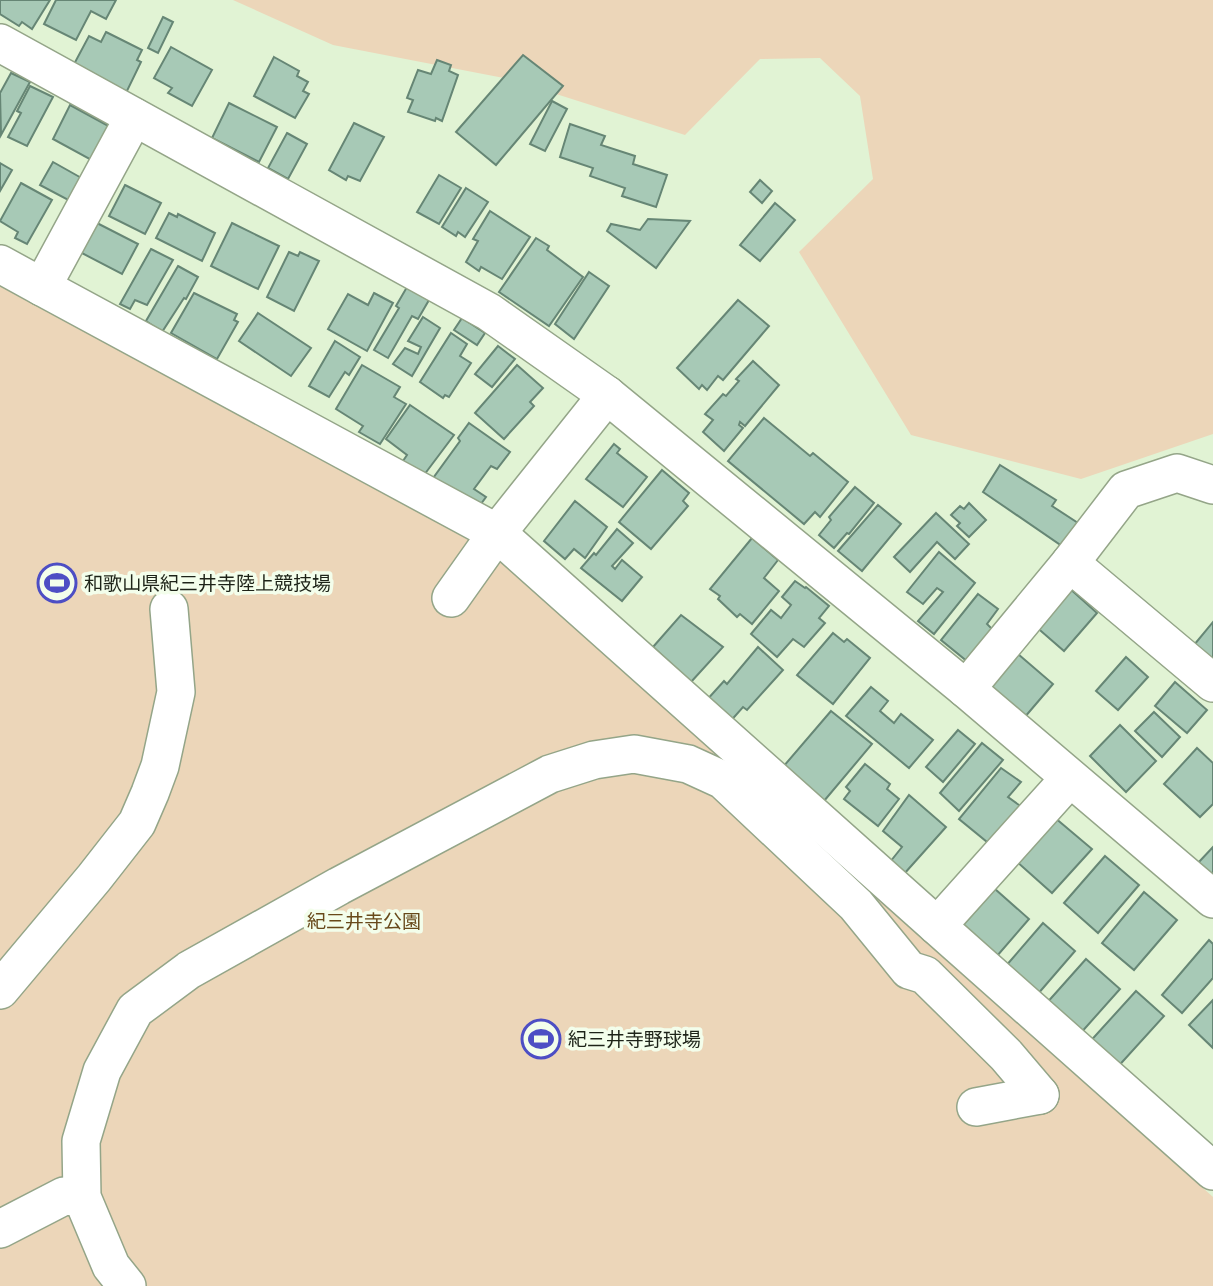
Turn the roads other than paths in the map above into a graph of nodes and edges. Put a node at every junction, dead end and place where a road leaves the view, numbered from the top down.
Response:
1 (0, 43) edge
2 (134, 117) junction
3 (0, 264) edge
4 (42, 287) junction
5 (607, 395) junction
6 (1213, 485) edge
7 (498, 533) junction
8 (1070, 563) junction
9 (451, 598) dead end
10 (169, 609) dead end
11 (1213, 683) edge
12 (966, 689) junction
13 (1069, 779) junction
14 (1213, 899) edge
15 (937, 926) junction
16 (0, 990) edge
17 (976, 1107) dead end
18 (1213, 1171) edge
19 (82, 1196) junction
20 (0, 1229) edge
21 (127, 1286) edge

1 - 2 street
2 - 4 street
2 - 5 street
3 - 4 street
4 - 7 street
5 - 7 street
5 - 12 street
6 - 8 street
7 - 9 street
7 - 15 street
8 - 11 street
8 - 12 street
10 - 16 street
12 - 13 street
13 - 14 street
13 - 15 street
15 - 18 street
17 - 19 street
19 - 20 street
19 - 21 street

